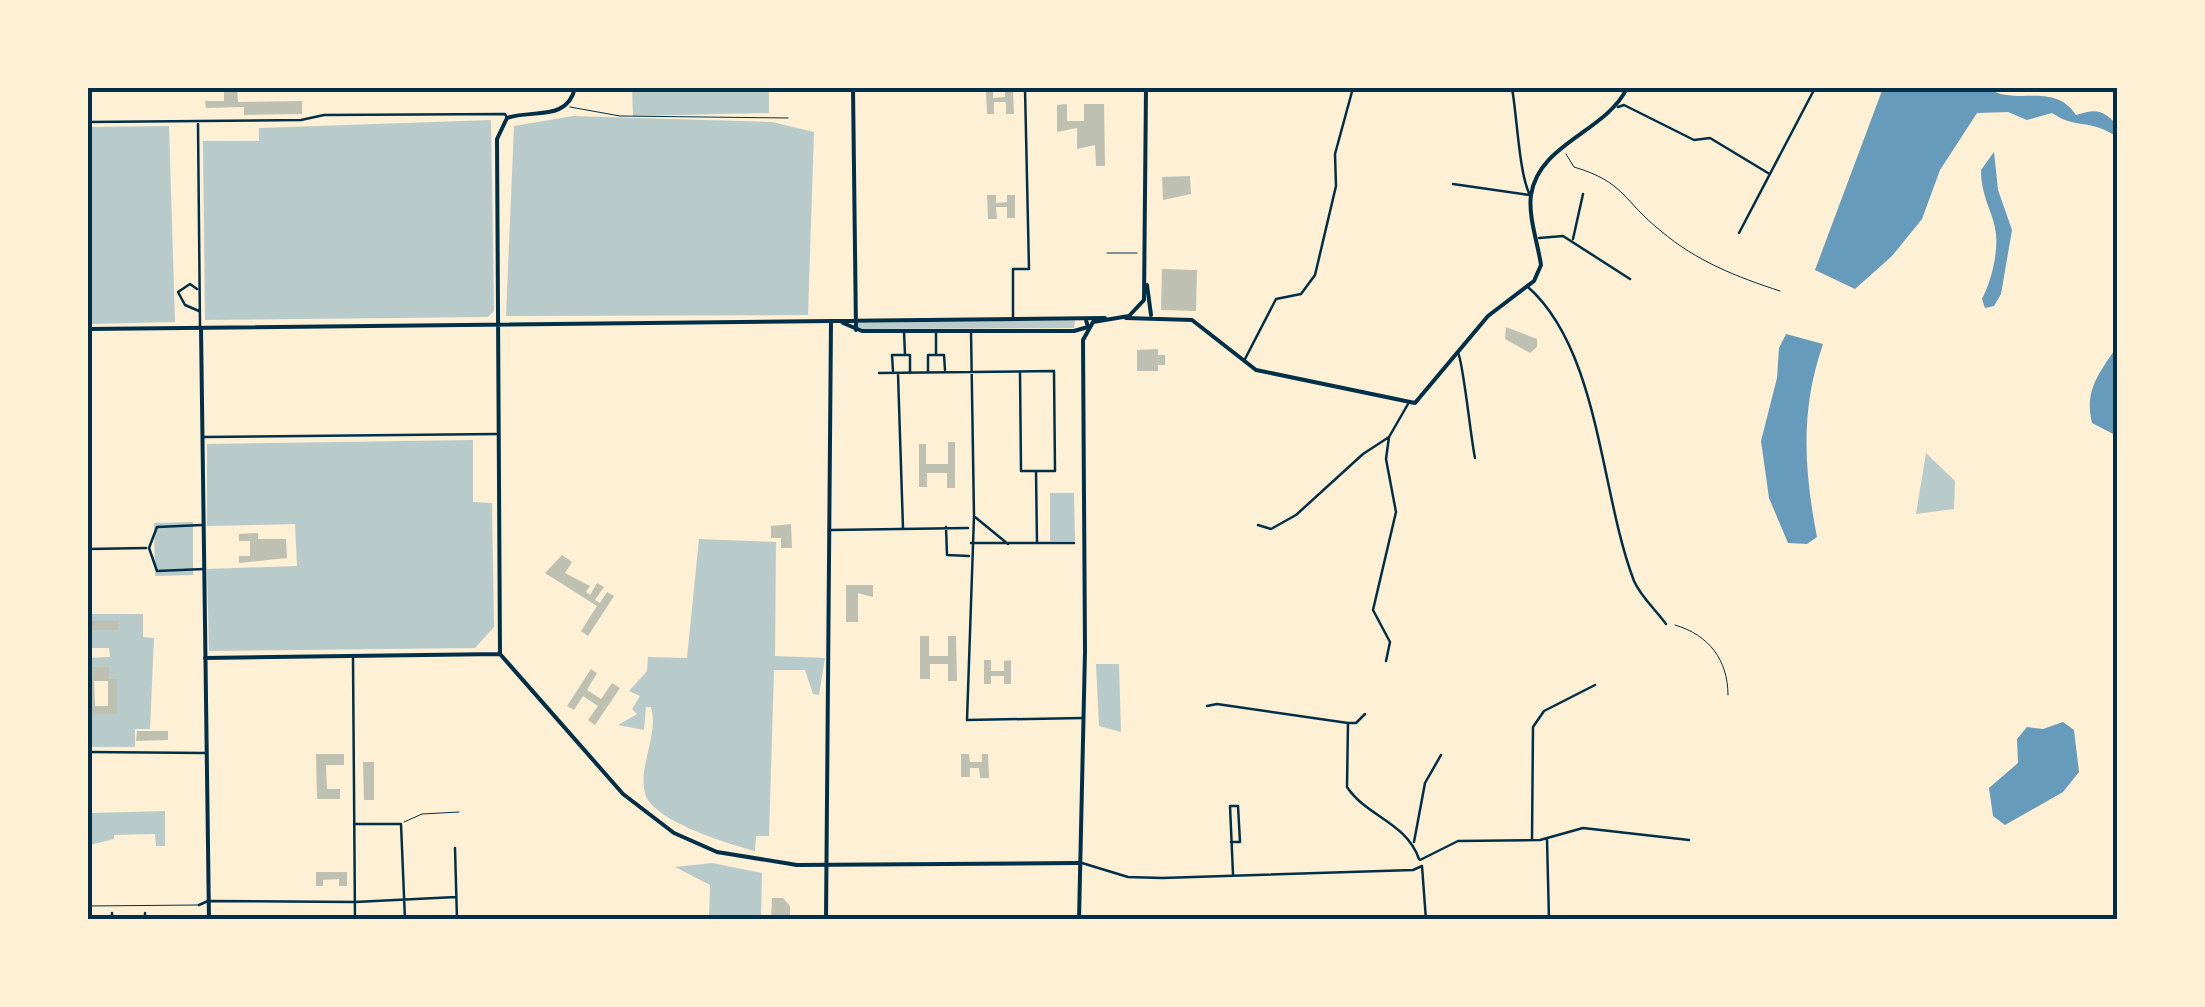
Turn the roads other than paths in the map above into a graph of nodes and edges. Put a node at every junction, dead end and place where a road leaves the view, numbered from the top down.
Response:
1 (575, 88) edge
2 (854, 88) edge
3 (1025, 88) edge
4 (1146, 88) edge
5 (1354, 88) edge
6 (1512, 88) edge
7 (1627, 88) edge
8 (1815, 88) edge
9 (567, 105) junction
10 (1618, 107) junction
11 (788, 118) dead end
12 (505, 121) junction
13 (88, 122) edge
14 (198, 122) junction
15 (1768, 173) junction
16 (1453, 184) dead end
17 (1584, 194) dead end
18 (1531, 196) junction
19 (1739, 233) dead end
20 (1537, 238) junction
21 (1572, 240) junction
22 (1107, 253) dead end
23 (1137, 253) dead end
24 (1630, 279) dead end
25 (1147, 285) junction
26 (1526, 286) junction
27 (198, 290) junction
28 (200, 311) junction
29 (1082, 318) junction
30 (1105, 318) junction
31 (1121, 318) junction
32 (1155, 318) junction
33 (1013, 319) junction
34 (857, 320) junction
35 (831, 321) junction
36 (841, 321) junction
37 (498, 324) junction
38 (1088, 327) junction
39 (200, 328) junction
40 (88, 329) edge
41 (856, 330) junction
42 (904, 331) junction
43 (936, 331) junction
44 (971, 331) junction
45 (1074, 331) junction
46 (1083, 340) junction
47 (1457, 352) junction
48 (936, 354) junction
49 (904, 355) junction
50 (1243, 362) junction
51 (945, 372) junction
52 (1020, 372) junction
53 (879, 373) dead end
54 (895, 373) junction
55 (910, 373) junction
56 (928, 373) junction
57 (973, 373) junction
58 (1408, 404) junction
59 (500, 434) junction
60 (202, 437) junction
61 (1390, 437) junction
62 (1475, 458) dead end
63 (1036, 470) junction
64 (974, 516) junction
65 (204, 525) junction
66 (1258, 525) dead end
67 (903, 528) junction
68 (946, 528) junction
69 (970, 528) junction
70 (829, 530) junction
71 (970, 543) junction
72 (1074, 543) dead end
73 (1008, 544) junction
74 (1037, 544) junction
75 (149, 548) junction
76 (88, 549) edge
77 (970, 556) junction
78 (204, 569) junction
79 (1666, 624) road end
80 (500, 654) junction
81 (353, 657) junction
82 (205, 658) junction
83 (1386, 661) dead end
84 (1595, 685) dead end
85 (1207, 706) dead end
86 (1365, 714) dead end
87 (1084, 718) junction
88 (1348, 723) junction
89 (88, 752) edge
90 (206, 752) junction
91 (1440, 755) dead end
92 (459, 812) dead end
93 (354, 824) junction
94 (401, 824) junction
95 (1547, 838) junction
96 (1532, 840) junction
97 (1690, 840) dead end
98 (1232, 842) junction
99 (1414, 844) junction
100 (455, 848) dead end
101 (1079, 862) junction
102 (1421, 863) junction
103 (827, 864) junction
104 (1233, 876) junction
105 (456, 897) junction
106 (405, 899) junction
107 (208, 901) junction
108 (355, 902) junction
109 (199, 905) joint
110 (88, 906) edge
111 (112, 913) dead end
112 (145, 914) dead end
113 (112, 920) edge
114 (145, 920) edge
115 (208, 920) edge
116 (355, 920) edge
117 (405, 920) edge
118 (457, 920) edge
119 (826, 920) edge
120 (1079, 920) edge
121 (1426, 920) edge
122 (1550, 920) edge

1 - 9 street
2 - 34 street
3 - 33 street
4 - 25 street
5 - 50 street
6 - 18 street
7 - 10 street
8 - 15 street
9 - 11 street
9 - 12 street
10 - 15 street
10 - 18 street
12 - 14 street
12 - 37 street
13 - 14 street
14 - 27 street
15 - 19 street
16 - 18 street
17 - 21 street
18 - 20 street
20 - 21 street
20 - 26 street
21 - 24 street
22 - 23 street
25 - 31 street
25 - 32 street
26 - 47 street
26 - 79 street
27 - 28 street
27 - 28 street
28 - 39 street
29 - 30 street
29 - 33 street
29 - 38 street
30 - 31 street
30 - 38 street
31 - 32 street
32 - 50 street
33 - 34 street
34 - 36 street
34 - 41 street
35 - 36 street
35 - 37 street
35 - 70 street
36 - 41 street
37 - 39 street
37 - 59 street
38 - 45 street
38 - 46 street
39 - 40 street
39 - 60 street
41 - 42 street
42 - 43 street
42 - 49 street
43 - 44 street
43 - 48 street
44 - 45 street
44 - 57 street
45 - 46 street
46 - 87 street
47 - 58 street
47 - 62 street
48 - 51 street
48 - 56 street
49 - 54 street
49 - 55 street
50 - 58 street
51 - 56 street
51 - 57 street
52 - 57 street
52 - 63 street
52 - 63 street
53 - 54 street
54 - 55 street
54 - 67 street
55 - 56 street
57 - 64 street
58 - 61 street
59 - 60 street
59 - 80 street
60 - 65 street
61 - 66 street
61 - 83 street
63 - 74 street
64 - 69 street
64 - 73 street
65 - 75 street
65 - 78 street
67 - 68 street
67 - 70 street
68 - 69 street
68 - 77 street
69 - 71 street
70 - 103 street
71 - 73 street
71 - 77 street
72 - 74 street
73 - 74 street
75 - 76 street
75 - 78 street
77 - 87 street
78 - 82 street
80 - 81 street
80 - 103 street
81 - 82 street
81 - 93 street
82 - 90 street
84 - 96 street
85 - 88 street
86 - 88 street
87 - 101 street
88 - 99 street
89 - 90 street
90 - 107 street
91 - 99 street
92 - 94 street
93 - 94 street
93 - 108 street
94 - 106 street
95 - 96 street
95 - 97 street
95 - 122 street
96 - 102 street
98 - 98 street
98 - 104 street
99 - 102 street
100 - 105 street
101 - 103 street
101 - 104 street
101 - 120 street
102 - 104 street
102 - 121 street
103 - 119 street
105 - 106 street
105 - 118 street
106 - 108 street
106 - 117 street
107 - 108 street
107 - 109 street
107 - 115 street
108 - 116 street
109 - 110 street
111 - 113 street
112 - 114 street

